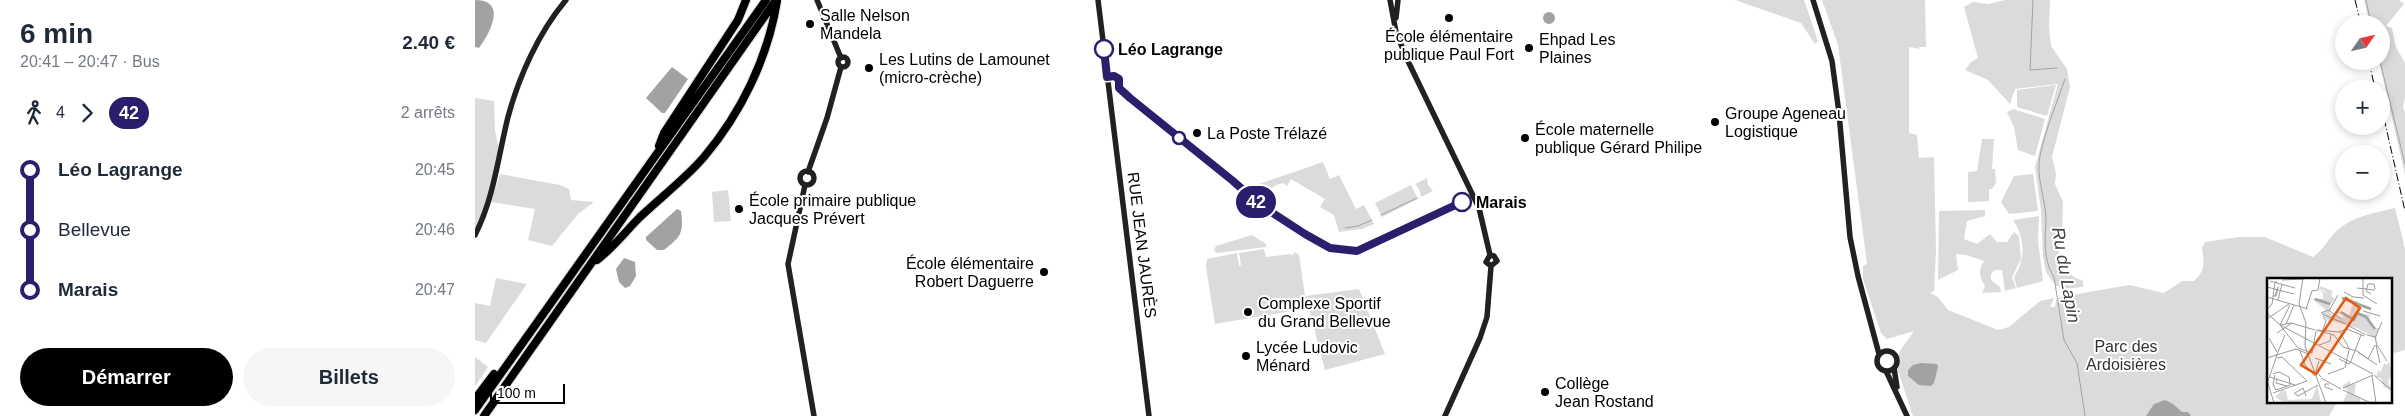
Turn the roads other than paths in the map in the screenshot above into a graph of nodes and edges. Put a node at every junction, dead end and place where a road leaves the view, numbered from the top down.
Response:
1 (566, 0) edge
2 (746, 0) edge
3 (766, 0) edge
4 (777, 0) edge
5 (817, 0) edge
6 (1098, 0) edge
7 (1390, 0) edge
8 (1398, 0) edge
9 (1813, 0) edge
10 (1396, 32) junction
11 (656, 155) junction
12 (808, 172) junction
13 (805, 185) junction
14 (475, 235) edge
15 (592, 264) junction
16 (1873, 326) junction
17 (1887, 351) junction
18 (517, 352) junction
19 (1879, 354) junction
20 (1894, 368) junction
21 (1886, 371) junction
22 (475, 399) edge
23 (1901, 402) junction
24 (475, 410) edge
25 (484, 416) edge
26 (814, 416) edge
27 (1149, 416) edge
28 (1445, 416) edge
29 (1907, 416) edge

1 - 14 street
2 - 11 highway
3 - 11 highway
4 - 15 highway
4 - 15 highway
5 - 12 street
6 - 27 street, RUE JEAN JAURÈS
7 - 10 street
8 - 10 street
9 - 16 street
10 - 28 street
11 - 18 highway
12 - 13 street
12 - 13 street
13 - 26 street
15 - 25 highway
16 - 17 street
16 - 19 street
17 - 19 street
17 - 20 street
18 - 22 highway
18 - 24 highway
19 - 21 street
20 - 21 street
20 - 23 street
21 - 23 street
23 - 29 street

